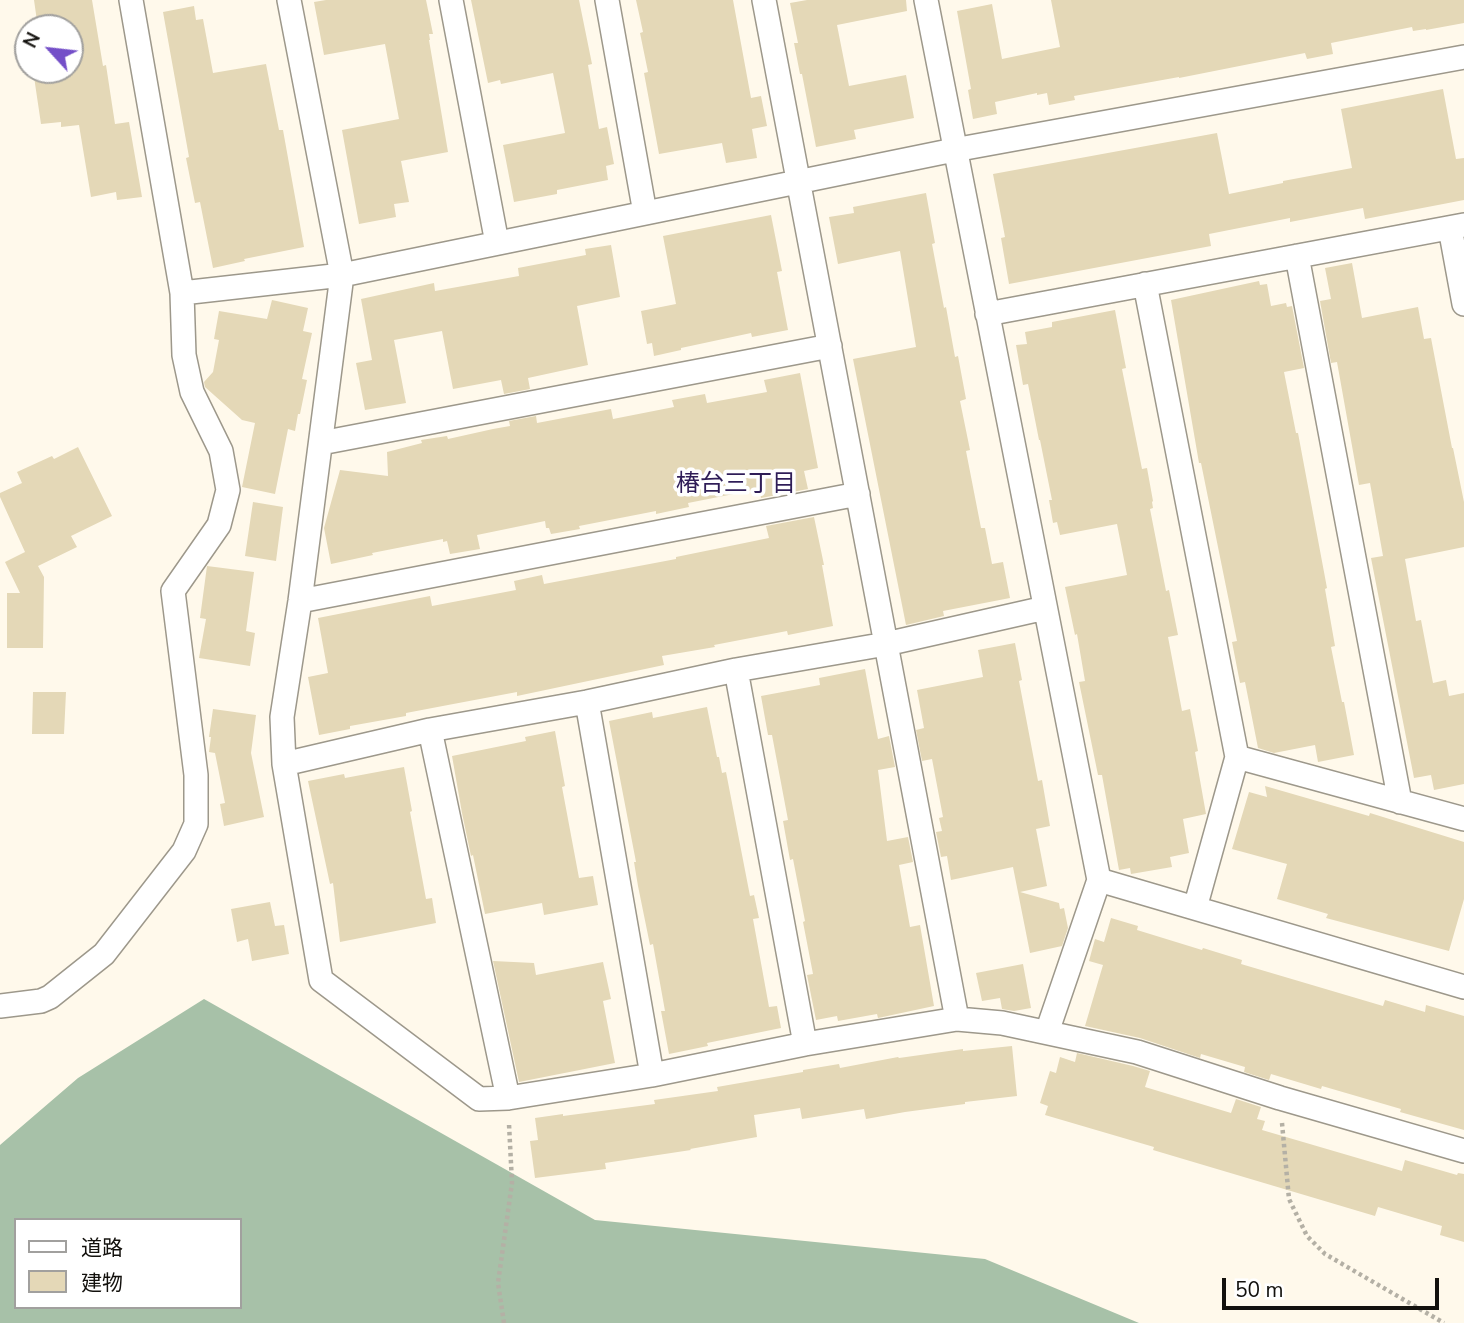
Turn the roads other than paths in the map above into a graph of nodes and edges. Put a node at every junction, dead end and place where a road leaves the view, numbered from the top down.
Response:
1 (131, 0) edge
2 (289, 0) edge
3 (451, 0) edge
4 (607, 0) edge
5 (764, 0) edge
6 (926, 0) edge
7 (1464, 57) edge
8 (954, 150) junction
9 (798, 182) junction
10 (645, 213) junction
11 (1457, 226) edge
12 (496, 243) junction
13 (1297, 256) junction
14 (342, 275) junction
15 (1145, 284) junction
16 (181, 293) junction
17 (1464, 304) edge
18 (987, 314) junction
19 (830, 346) junction
20 (321, 443) junction
21 (858, 494) junction
22 (300, 601) junction
23 (1045, 608) junction
24 (887, 644) junction
25 (736, 670) junction
26 (587, 702) junction
27 (430, 730) junction
28 (1237, 757) junction
29 (284, 764) junction
30 (1400, 802) junction
31 (1464, 819) edge
32 (1099, 880) junction
33 (1195, 908) junction
34 (1464, 987) edge
35 (0, 1006) edge
36 (957, 1020) junction
37 (1047, 1032) junction
38 (805, 1044) junction
39 (652, 1075) junction
40 (508, 1098) junction
41 (1464, 1151) edge

1 - 16 street
2 - 14 street
3 - 12 street
4 - 10 street
5 - 9 street
6 - 8 street
7 - 8 street
8 - 9 street
8 - 18 street
9 - 10 street
9 - 19 street
10 - 12 street
11 - 13 street
11 - 17 street
12 - 14 street
13 - 15 street
13 - 30 street
14 - 16 street
14 - 20 street
15 - 18 street
15 - 28 street
16 - 35 street
18 - 23 street
19 - 20 street
19 - 21 street
20 - 22 street
21 - 22 street
21 - 24 street
22 - 29 street
23 - 24 street
23 - 32 street
24 - 25 street
24 - 36 street
25 - 26 street
25 - 38 street
26 - 27 street
26 - 39 street
27 - 29 street
27 - 40 street
28 - 30 street
28 - 33 street
29 - 40 street
30 - 31 street
32 - 33 street
32 - 37 street
33 - 34 street
36 - 37 street
36 - 38 street
37 - 41 street
38 - 39 street
39 - 40 street

